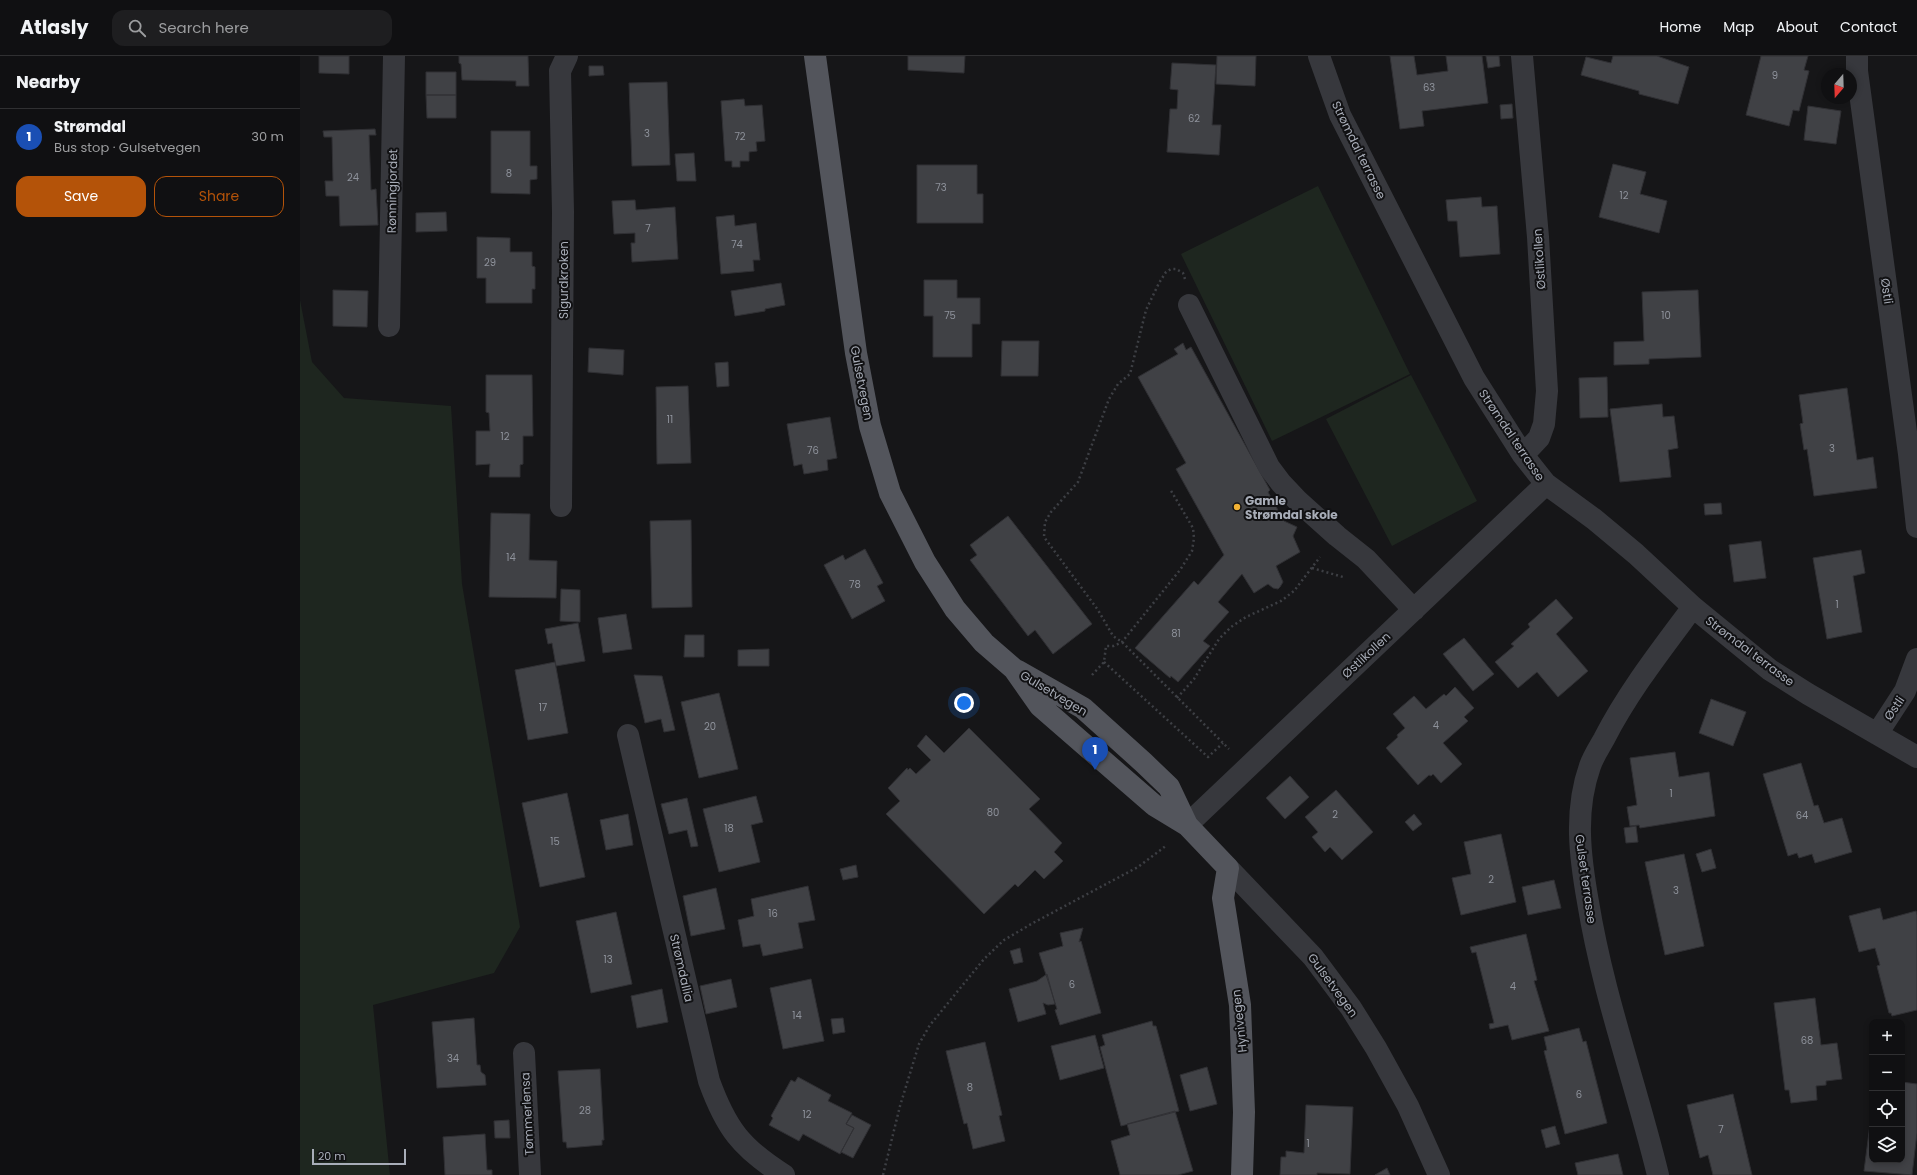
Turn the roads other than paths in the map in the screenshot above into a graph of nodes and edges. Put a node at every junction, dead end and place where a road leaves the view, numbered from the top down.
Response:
1 (394, 56) edge
2 (567, 56) edge
3 (815, 56) edge
4 (1318, 56) edge
5 (1522, 56) edge
6 (1857, 56) edge
7 (1189, 305) road end
8 (389, 326) dead end
9 (1523, 455) junction
10 (1546, 484) junction
11 (561, 506) dead end
12 (1917, 527) edge
13 (1693, 607) junction
14 (1414, 610) junction
15 (1917, 659) edge
16 (1877, 734) junction
17 (628, 735) dead end
18 (1917, 757) edge
19 (1187, 825) junction
20 (1228, 868) junction
21 (524, 1053) dead end
22 (530, 1175) edge
23 (784, 1175) edge
24 (1242, 1175) edge
25 (1439, 1175) edge
26 (1658, 1175) edge

1 - 8 street, Rønningjordet
2 - 11 street, Sigurdkroken
3 - 19 main road, Gulsetvegen
4 - 9 street, Strømdal terrasse
5 - 9 street, Østlikollen
6 - 12 street, Østli
7 - 14 street
9 - 10 street, Strømdal terrasse
10 - 13 street, Strømdal terrasse
10 - 14 street, Østlikollen
13 - 16 street, Strømdal terrasse
13 - 26 street, Gulset terrasse
14 - 19 street, Østlikollen
15 - 16 street, Østli
16 - 18 street, Strømdal terrasse
17 - 23 street, Strømdallia
19 - 20 main road, Gulsetvegen
20 - 24 main road, Hynivegen
20 - 25 street, Gulsetvegen
21 - 22 street, Tømmerlensa

